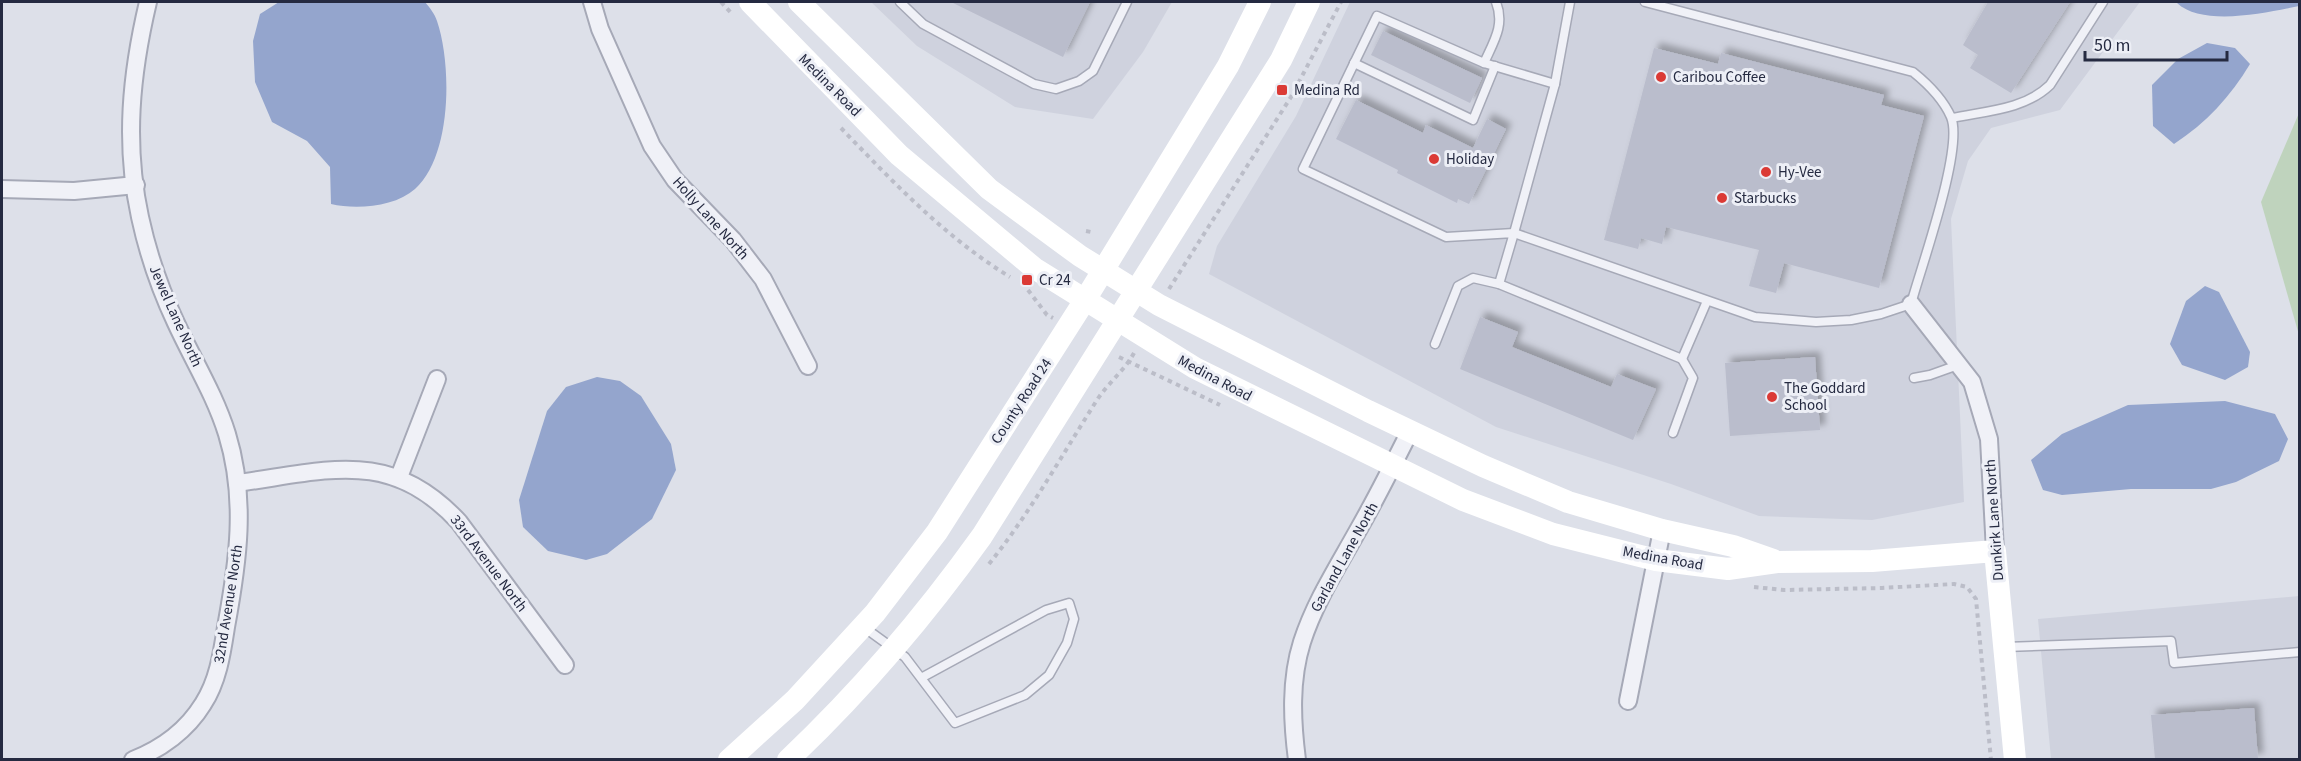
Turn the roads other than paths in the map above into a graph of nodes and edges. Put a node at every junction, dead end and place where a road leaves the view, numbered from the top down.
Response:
1 (148, 2) edge
2 (592, 2) edge
3 (750, 2) edge
4 (799, 2) edge
5 (900, 2) edge
6 (1127, 2) edge
7 (1260, 2) edge
8 (1309, 2) edge
9 (1496, 2) edge
10 (1570, 2) edge
11 (1645, 2) edge
12 (2103, 2) edge
13 (1354, 63) junction
14 (1484, 63) junction
15 (1495, 66) junction
16 (1555, 84) junction
17 (1952, 118) junction
18 (136, 185) junction
19 (2, 189) edge
20 (1514, 233) junction
21 (1102, 270) junction
22 (1499, 284) junction
23 (1137, 290) junction
24 (1085, 300) junction
25 (1707, 302) junction
26 (1911, 304) junction
27 (1118, 321) junction
28 (1435, 344) dead end
29 (1682, 359) junction
30 (1958, 365) junction
31 (808, 366) dead end
32 (1914, 378) dead end
33 (437, 379) dead end
34 (1410, 431) junction
35 (1673, 432) dead end
36 (1392, 467) junction
37 (399, 477) junction
38 (237, 483) junction
39 (1662, 530) junction
40 (1995, 551) junction
41 (1656, 560) junction
42 (1777, 562) junction
43 (862, 626) junction
44 (2004, 647) junction
45 (895, 650) junction
46 (2300, 651) edge
47 (565, 664) dead end
48 (921, 678) junction
49 (1628, 701) dead end
50 (133, 759) edge
51 (729, 759) edge
52 (788, 759) edge
53 (1297, 759) edge
54 (2014, 759) edge

1 - 18 street, Jewel Lane North
2 - 31 street, Holly Lane North
3 - 24 street, Medina Road
4 - 21 street, Medina Road
5 - 6 lane
7 - 21 street, County Road 24
8 - 23 street
9 - 14 lane
10 - 16 lane
11 - 17 lane
12 - 17 lane
13 - 14 lane
13 - 15 lane
13 - 20 lane
14 - 15 lane
15 - 16 lane
16 - 20 lane
17 - 26 lane
18 - 19 street
18 - 38 street, Jewel Lane North
20 - 22 lane
20 - 25 lane
21 - 23 street, Medina Road
21 - 24 street, County Road 24
22 - 28 lane
22 - 29 lane
23 - 27 street
23 - 34 street, Medina Road
24 - 27 street, Medina Road
24 - 43 street, County Road 24
25 - 26 lane
25 - 29 lane
26 - 30 street, Dunkirk Lane North
27 - 36 street, Medina Road
27 - 45 street
29 - 35 lane
30 - 32 lane
30 - 40 street, Dunkirk Lane North
33 - 37 street
34 - 36 street, Garland Lane North
34 - 39 street, Medina Road
36 - 41 street, Medina Road
36 - 53 street, Garland Lane North
37 - 38 street, 33rd Avenue North
37 - 47 street, 33rd Avenue North
38 - 50 street, 32nd Avenue North
39 - 41 street
39 - 42 street, Medina Road
40 - 42 street, Medina Road
40 - 44 street, Dunkirk Lane North
41 - 42 street, Medina Road
41 - 49 street
43 - 45 lane
43 - 51 street, County Road 24
44 - 46 lane
44 - 54 street, Dunkirk Lane North
45 - 48 lane
45 - 52 street
48 - 48 lane

